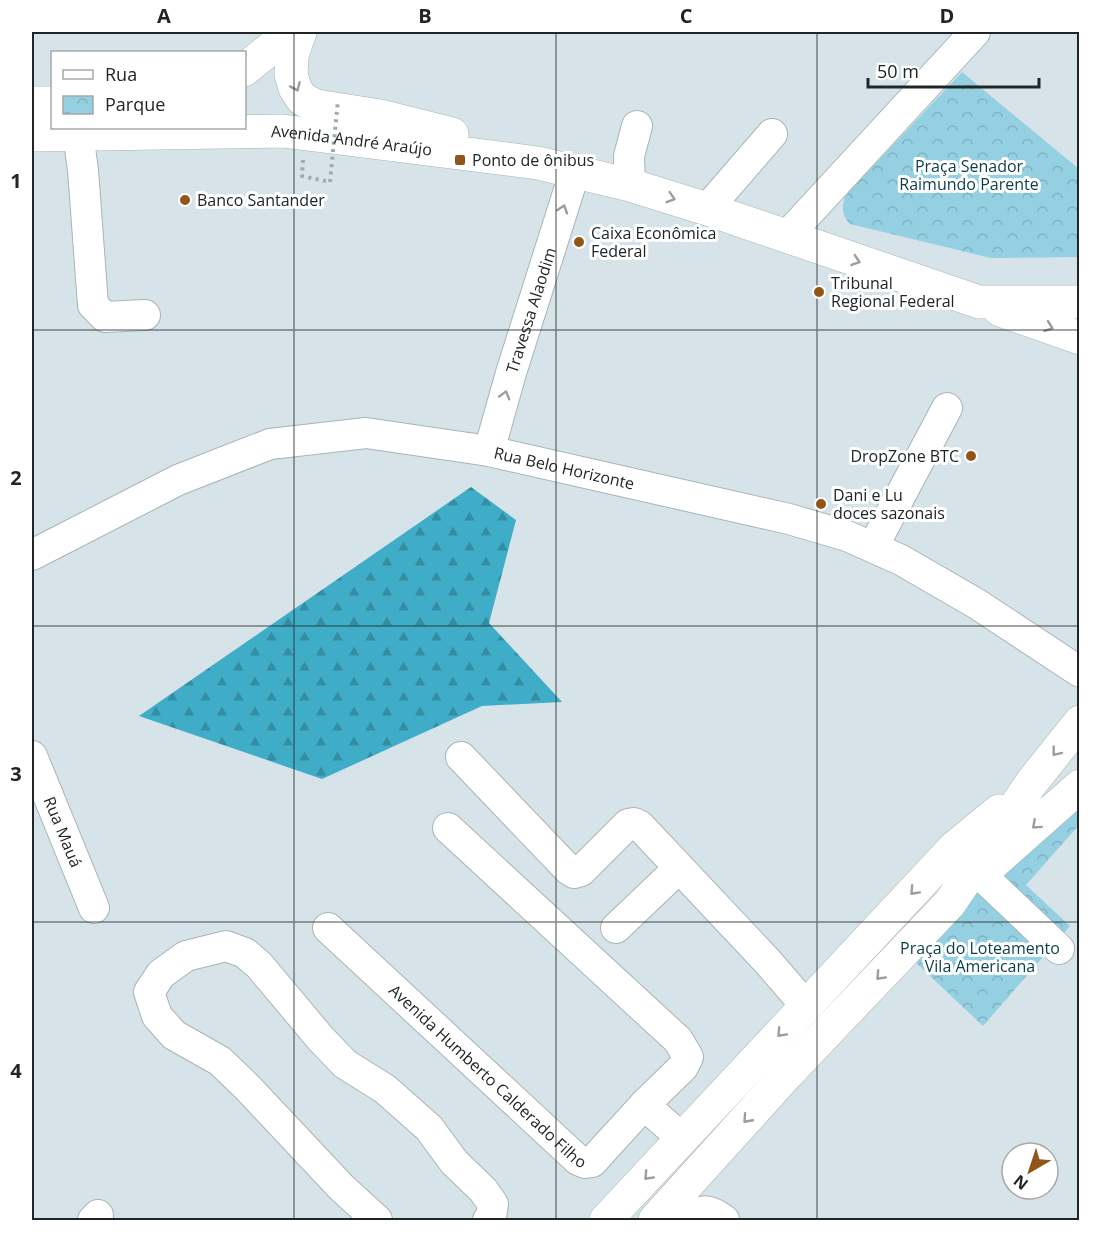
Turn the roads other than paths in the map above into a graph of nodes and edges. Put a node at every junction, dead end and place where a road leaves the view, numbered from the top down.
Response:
1 (291, 32) edge
2 (300, 32) edge
3 (975, 32) edge
4 (246, 68) edge
5 (32, 103) edge
6 (51, 103) edge
7 (637, 126) dead end
8 (78, 134) junction
9 (32, 135) edge
10 (775, 136) dead end
11 (538, 163) junction
12 (575, 171) junction
13 (630, 185) junction
14 (713, 211) junction
15 (786, 237) junction
16 (979, 302) junction
17 (1080, 302) edge
18 (145, 315) dead end
19 (1080, 338) edge
20 (947, 408) dead end
21 (489, 451) junction
22 (873, 548) junction
23 (32, 555) edge
24 (1080, 672) edge
25 (1080, 722) edge
26 (32, 756) edge
27 (461, 757) dead end
28 (1032, 782) junction
29 (1080, 786) edge
30 (448, 828) dead end
31 (679, 868) junction
32 (981, 874) junction
33 (950, 903) junction
34 (94, 908) dead end
35 (328, 928) dead end
36 (616, 928) dead end
37 (1059, 950) dead end
38 (806, 1006) junction
39 (644, 1105) junction
40 (682, 1139) junction
41 (377, 1221) edge
42 (488, 1221) edge
43 (606, 1221) edge
44 (655, 1221) edge
45 (690, 1221) edge
46 (724, 1221) edge

1 - 4 main road
2 -> 11 main road
3 - 15 street
5 - 6 main road
7 - 13 street
8 - 9 main road, Avenida André Araújo
8 - 11 main road, Avenida André Araújo
8 - 18 street
10 - 14 street
11 - 12 main road, Avenida André Araújo
12 - 13 main road, Avenida André Araújo
21 -> 12 street, Travessa Alaodim
13 -> 14 main road, Avenida André Araújo
14 - 15 main road, Avenida André Araújo
15 -> 16 main road, Avenida André Araújo
16 - 17 main road, Avenida André Araújo
16 -> 19 main road
20 - 22 street
21 - 22 street, Rua Belo Horizonte
21 - 23 street, Rua Belo Horizonte
22 - 24 street, Rua Belo Horizonte
25 -> 28 main road
26 - 34 street, Rua Mauá
27 - 31 street
28 - 33 main road
28 -> 38 main road
29 -> 32 main road
30 - 39 street, Avenida Humberto Calderado Filho
31 - 36 street
31 - 38 street
32 - 33 main road
32 - 37 street
33 -> 44 main road
35 - 39 street, Avenida Humberto Calderado Filho
38 -> 40 main road
39 - 40 street
40 -> 43 main road
41 - 42 street
45 - 46 street

